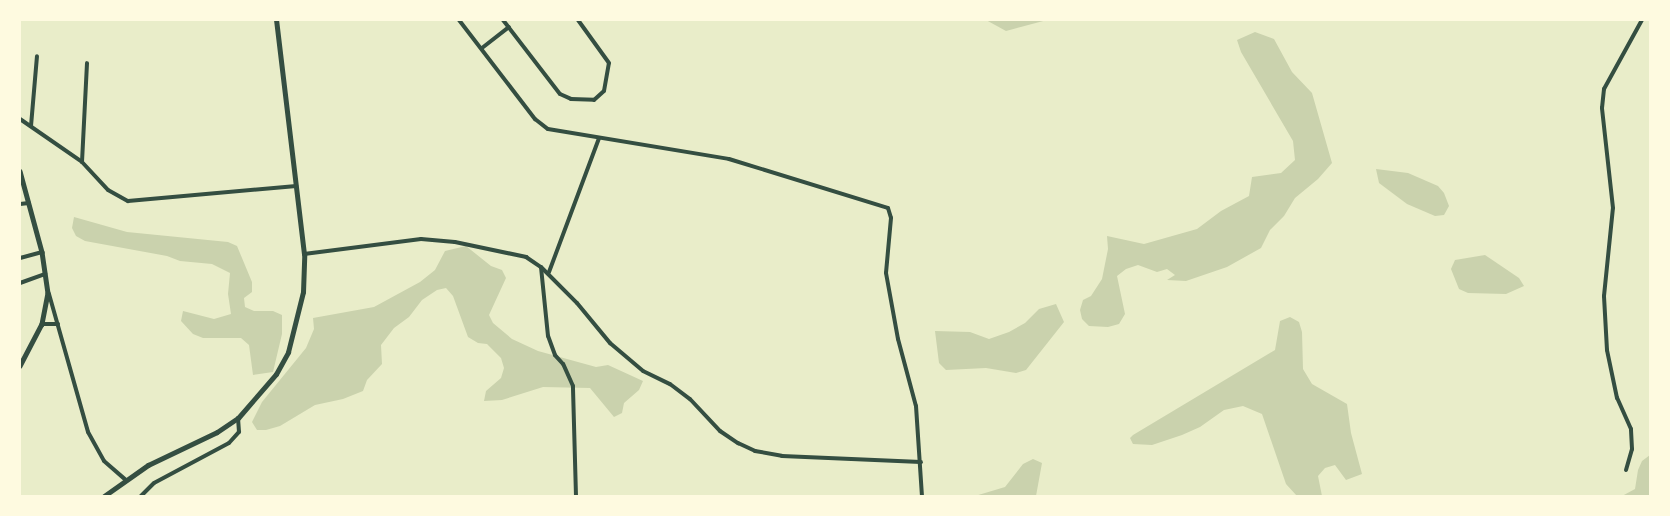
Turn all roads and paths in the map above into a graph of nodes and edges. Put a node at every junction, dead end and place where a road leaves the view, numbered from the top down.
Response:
1 (276, 20) edge
2 (459, 20) edge
3 (504, 20) edge
4 (578, 20) edge
5 (1642, 20) edge
6 (509, 27) junction
7 (482, 48) junction
8 (37, 56) dead end
9 (87, 63) dead end
10 (20, 119) edge
11 (31, 126) junction
12 (599, 138) junction
13 (82, 162) junction
14 (20, 171) edge
15 (296, 186) junction
16 (29, 203) junction
17 (20, 204) edge
18 (42, 252) junction
19 (304, 254) junction
20 (20, 258) edge
21 (541, 267) junction
22 (549, 272) junction
23 (45, 274) junction
24 (20, 283) edge
25 (48, 293) junction
26 (42, 324) junction
27 (58, 324) junction
28 (20, 366) edge
29 (238, 418) junction
30 (921, 462) junction
31 (1626, 470) dead end
32 (125, 479) junction
33 (104, 496) edge
34 (141, 496) edge
35 (576, 496) edge
36 (922, 496) edge

1 - 15 main road
2 - 7 street
3 - 6 street
4 - 6 street
5 - 31 street
6 - 7 street
7 - 12 street
8 - 11 street
9 - 13 street
10 - 11 street
11 - 13 street
12 - 22 street
12 - 30 street
13 - 15 street
14 - 16 street
15 - 19 main road
16 - 17 street
16 - 18 street
18 - 20 street
18 - 23 street
19 - 21 street
19 - 29 main road
21 - 22 street
21 - 35 street
22 - 30 street
23 - 24 street
23 - 25 street
25 - 26 street
25 - 27 street
26 - 27 street
26 - 28 street
27 - 32 street
29 - 32 main road
29 - 34 street
30 - 36 street
32 - 33 main road

